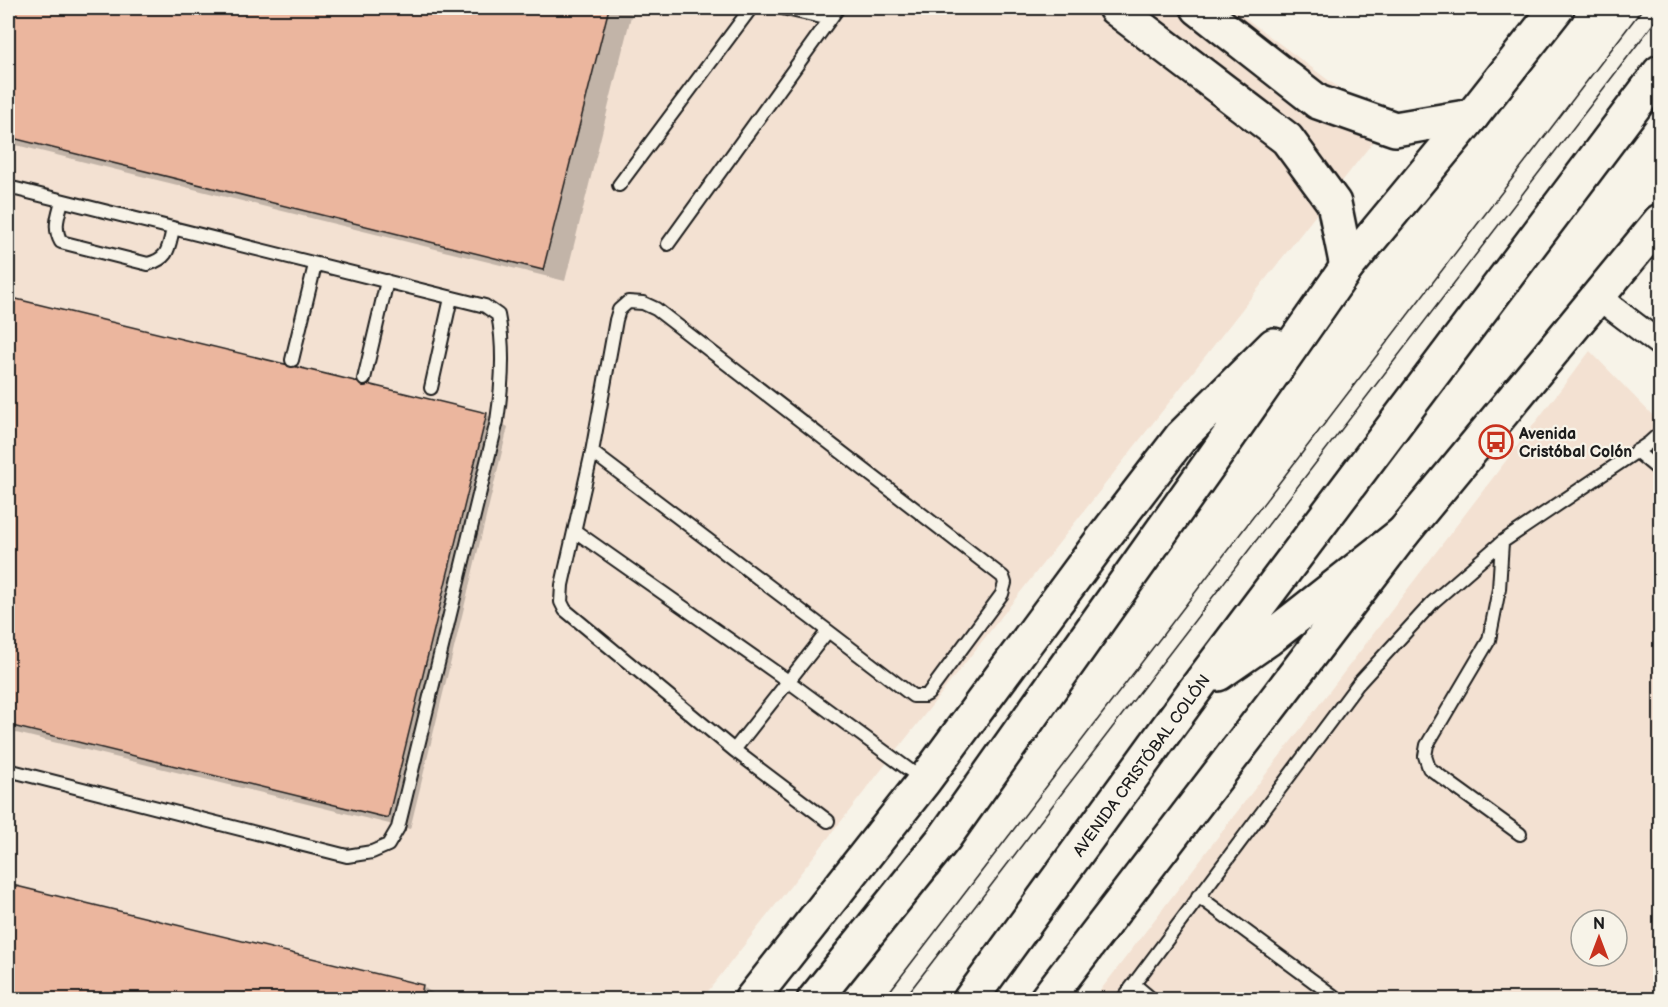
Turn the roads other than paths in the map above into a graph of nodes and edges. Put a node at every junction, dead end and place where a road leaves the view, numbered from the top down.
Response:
1 (751, 8) edge
2 (782, 8) edge
3 (838, 8) edge
4 (1115, 8) edge
5 (1198, 8) edge
6 (1557, 8) edge
7 (830, 19) junction
8 (1660, 72) edge
9 (1472, 116) junction
10 (619, 185) dead end
11 (8, 187) edge
12 (62, 201) junction
13 (173, 229) junction
14 (1654, 234) edge
15 (668, 244) dead end
16 (315, 265) junction
17 (1338, 279) junction
18 (387, 281) junction
19 (1598, 297) junction
20 (451, 298) junction
21 (1660, 344) edge
22 (292, 360) dead end
23 (364, 379) dead end
24 (430, 388) dead end
25 (1660, 433) edge
26 (1636, 451) junction
27 (592, 452) junction
28 (1660, 471) edge
29 (575, 531) junction
30 (1403, 533) junction
31 (1502, 542) junction
32 (828, 631) junction
33 (788, 681) junction
34 (1195, 690) junction
35 (734, 750) junction
36 (8, 770) edge
37 (924, 781) junction
38 (828, 820) dead end
39 (1520, 834) dead end
40 (1198, 896) junction
41 (1134, 984) junction
42 (751, 999) edge
43 (813, 999) edge
44 (970, 999) edge
45 (1047, 999) edge
46 (1122, 999) edge
47 (1153, 999) edge
48 (1339, 999) edge

1 - 10 lane
2 - 7 lane
3 - 7 lane
4 - 17 main road
5 - 9 main road
6 - 9 main road
7 - 15 lane
8 - 34 main road, AVENIDA CRISTÓBAL COLÓN
9 - 17 main road
11 - 12 lane
12 - 13 lane
12 - 13 lane
13 - 16 lane
14 - 19 main road
16 - 18 lane
16 - 22 lane
17 - 37 main road
17 - 43 main road
18 - 20 lane
18 - 23 lane
19 - 21 street
19 - 30 main road
20 - 24 lane
20 - 36 lane
25 - 26 lane
26 - 28 lane
26 - 31 lane
27 - 29 lane
27 - 32 lane
27 - 32 lane
29 - 33 lane
29 - 35 lane
30 - 34 main road
30 - 45 main road
31 - 39 lane
31 - 40 lane
32 - 33 lane
33 - 35 lane
33 - 37 lane
34 - 44 main road, AVENIDA CRISTÓBAL COLÓN
35 - 38 lane
37 - 42 main road
40 - 41 lane
40 - 48 lane
41 - 46 lane
41 - 47 lane

